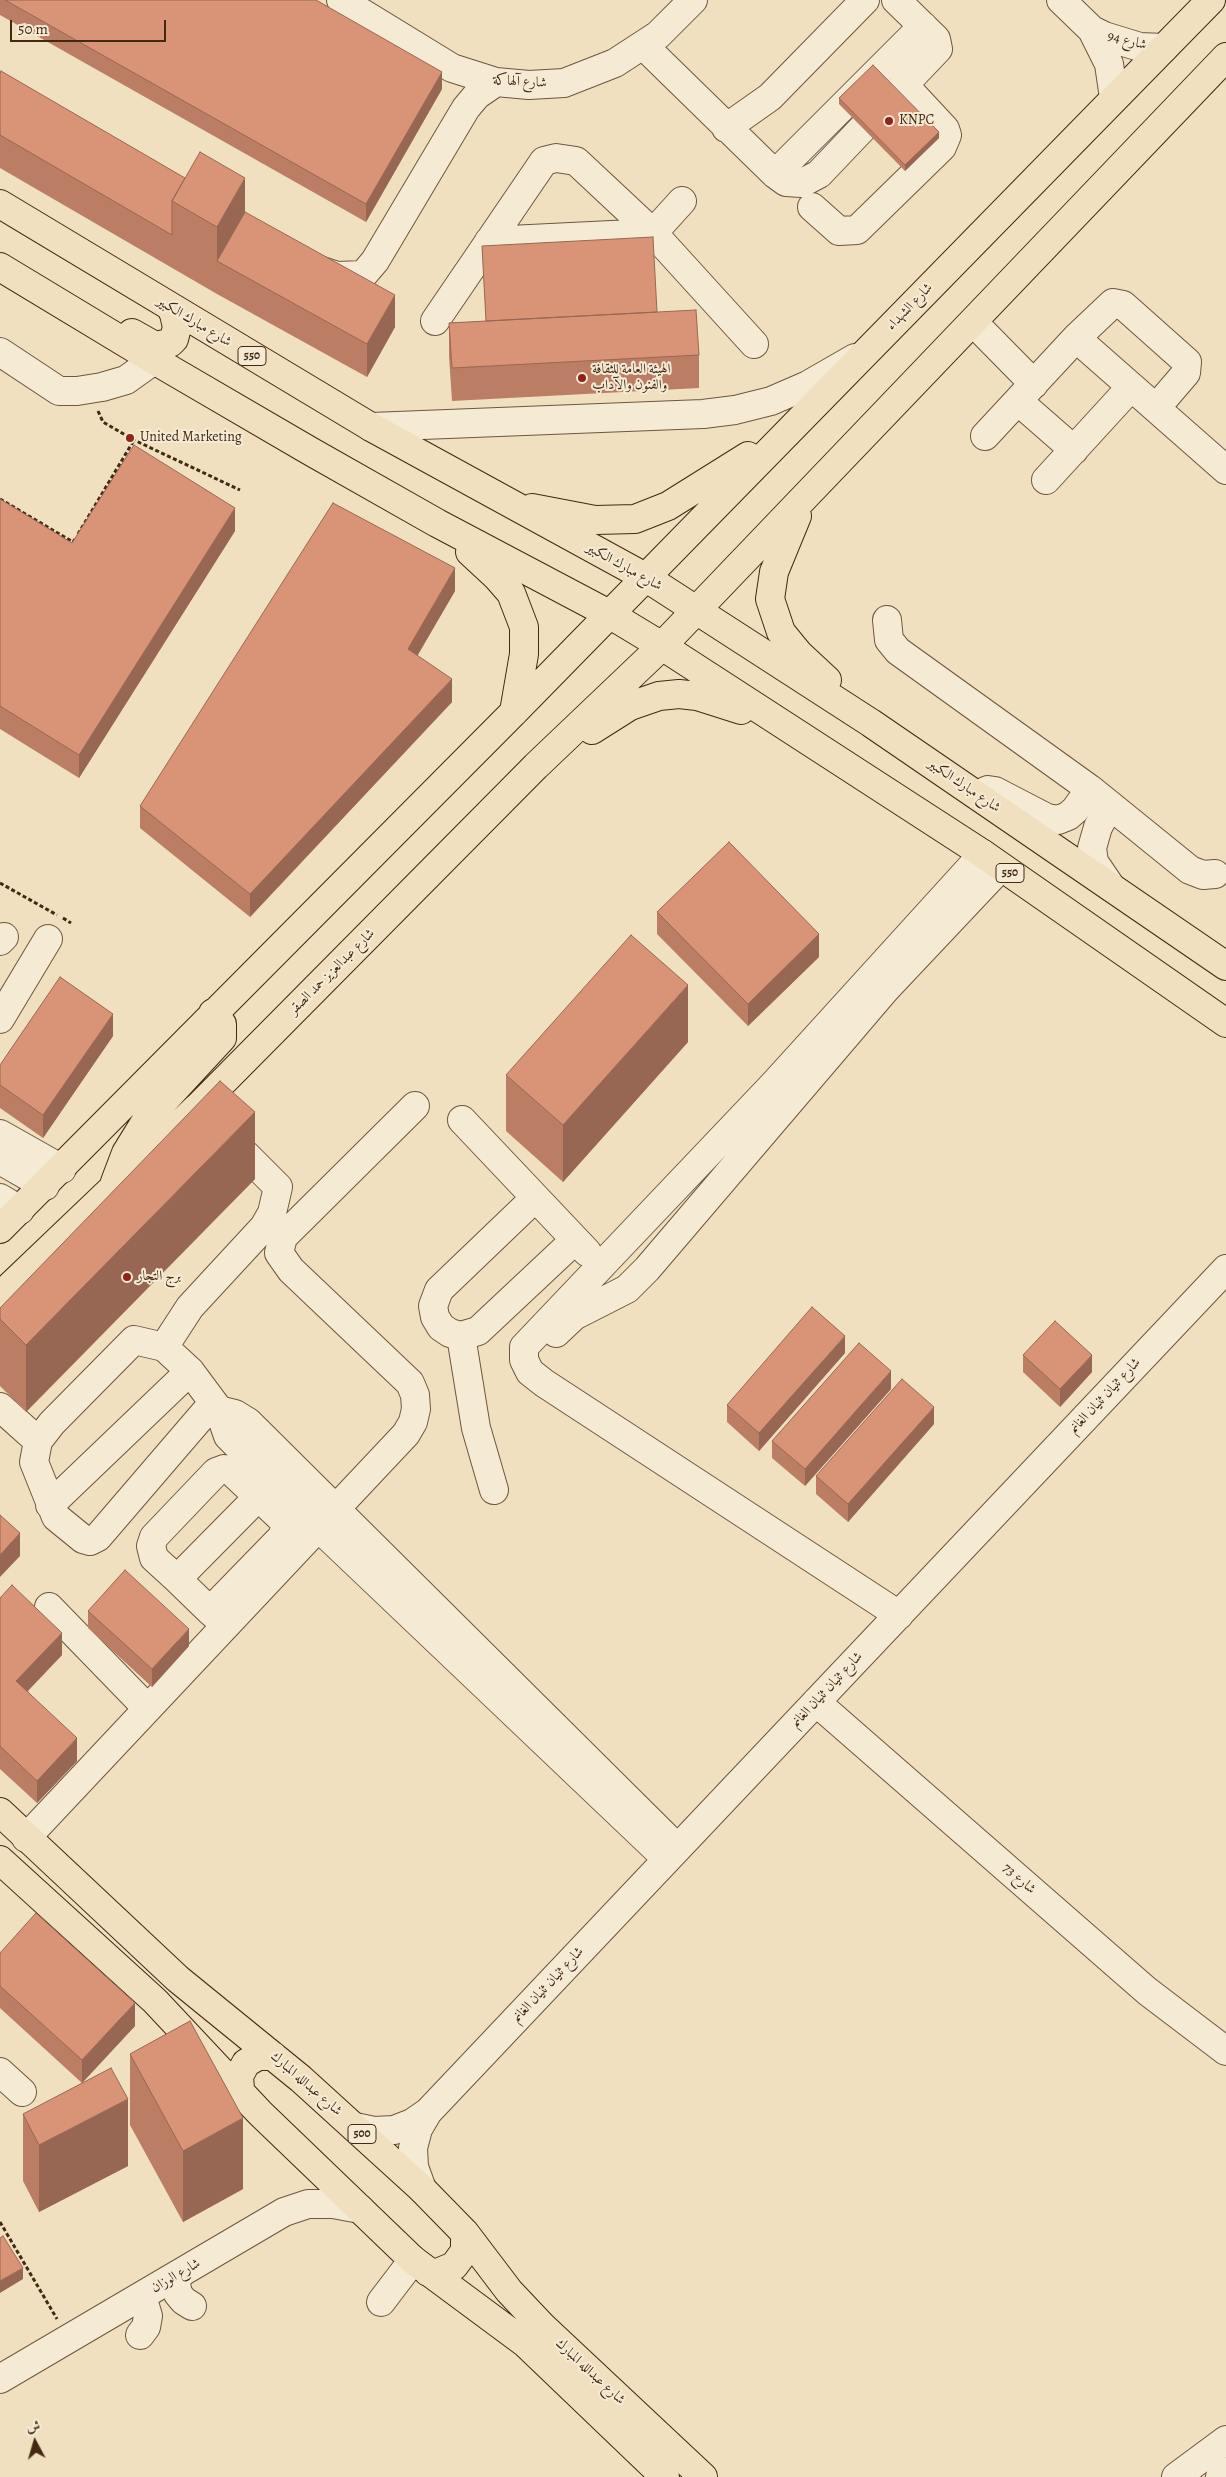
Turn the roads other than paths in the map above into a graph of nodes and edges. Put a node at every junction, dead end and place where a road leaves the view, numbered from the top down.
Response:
1 (341, 0) edge
2 (693, 0) edge
3 (865, 0) edge
4 (896, 0) edge
5 (1061, 0) edge
6 (1211, 0) edge
7 (923, 26) junction
8 (1092, 30) junction
9 (644, 46) junction
10 (1164, 48) junction
11 (1226, 57) edge
12 (496, 82) junction
13 (905, 86) junction
14 (1114, 98) junction
15 (726, 128) junction
16 (775, 174) junction
17 (682, 200) dead end
18 (0, 204) edge
19 (812, 208) dead end
20 (653, 233) junction
21 (489, 241) junction
22 (300, 260) edge
23 (7, 271) edge
24 (170, 308) junction
25 (435, 321) dead end
26 (973, 322) junction
27 (1076, 338) junction
28 (754, 344) dead end
29 (867, 350) junction
30 (0, 352) edge
31 (154, 360) junction
32 (1131, 387) junction
33 (1026, 392) junction
34 (1156, 408) junction
35 (371, 427) junction
36 (788, 432) junction
37 (985, 436) dead end
38 (1074, 450) junction
39 (1226, 470) edge
40 (1046, 480) dead end
41 (816, 484) junction
42 (508, 503) junction
43 (437, 523) junction
44 (645, 577) junction
45 (698, 610) junction
46 (609, 614) junction
47 (887, 620) dead end
48 (662, 646) junction
49 (514, 712) junction
50 (871, 723) junction
51 (789, 730) junction
52 (536, 766) junction
53 (977, 795) junction
54 (1100, 797) junction
55 (992, 861) junction
56 (1222, 872) edge
57 (1112, 887) junction
58 (48, 939) dead end
59 (1226, 966) edge
60 (12, 981) edge
61 (213, 1013) junction
62 (0, 1019) edge
63 (1226, 1023) edge
64 (415, 1106) dead end
65 (198, 1107) junction
66 (462, 1120) dead end
67 (0, 1134) edge
68 (0, 1160) edge
69 (53, 1177) junction
70 (112, 1190) junction
71 (535, 1198) junction
72 (10, 1204) edge
73 (0, 1229) edge
74 (576, 1240) junction
75 (601, 1266) junction
76 (1226, 1269) edge
77 (0, 1296) edge
78 (461, 1336) junction
79 (164, 1347) junction
80 (190, 1371) junction
81 (544, 1383) junction
82 (216, 1407) junction
83 (0, 1408) edge
84 (38, 1441) junction
85 (494, 1490) dead end
86 (258, 1496) junction
87 (50, 1505) junction
88 (326, 1518) junction
89 (177, 1579) junction
90 (50, 1607) dead end
91 (899, 1615) junction
92 (218, 1618) junction
93 (816, 1702) junction
94 (148, 1708) junction
95 (0, 1812) edge
96 (26, 1838) junction
97 (672, 1854) junction
98 (0, 1860) edge
99 (1226, 2051) edge
100 (273, 2056) junction
101 (0, 2072) edge
102 (240, 2090) junction
103 (22, 2092) dead end
104 (428, 2112) junction
105 (355, 2127) junction
106 (422, 2190) junction
107 (360, 2209) junction
108 (465, 2233) junction
109 (421, 2266) junction
110 (178, 2275) junction
111 (137, 2299) junction
112 (381, 2302) dead end
113 (192, 2306) dead end
114 (140, 2335) dead end
115 (0, 2379) edge
116 (1226, 2440) edge
117 (1226, 2472) edge
118 (665, 2477) edge
119 (703, 2477) edge
120 (1176, 2477) edge
121 (1220, 2477) edge

1 - 12 street, شارع آلهاكة
2 - 9 street, شارع آلهاكة
3 - 15 street
4 - 7 street
5 - 8 street, شارع 94
6 - 10 main road, شارع الشهداء
7 - 13 street
7 - 16 street
8 - 10 street, شارع 94
8 - 14 street, شارع 94
9 - 12 street, شارع آلهاكة
9 - 15 street
10 - 14 main road, شارع الشهداء
11 - 26 main road
12 - 22 street
13 - 16 street
13 - 19 street
14 - 29 main road, شارع الشهداء
15 - 16 street
17 - 20 street
18 - 24 main road, شارع مبارك الكبير / 550
20 - 21 street
20 - 21 street
20 - 28 street
21 - 25 street
23 - 24 main road
23 - 31 main road, 550
24 - 35 main road, شارع مبارك الكبير / 550
26 - 33 street
26 - 41 main road
27 - 32 street
27 - 33 street
27 - 34 street
29 - 35 street
29 - 36 main road, شارع الشهداء
30 - 31 street
31 - 43 main road, 550
32 - 34 street
32 - 38 street
33 - 37 street
33 - 38 street
34 - 39 street
35 - 42 main road, شارع مبارك الكبير / 550
36 - 42 main road
36 - 44 main road, شارع الشهداء
38 - 40 street
41 - 45 main road
41 - 50 main road
42 - 44 main road, شارع مبارك الكبير / 550
43 - 46 main road, 550
43 - 49 main road
44 - 45 main road, شارع مبارك الكبير / 550
44 - 46 main road, شارع الشهداء
45 - 48 main road
45 - 50 main road, شارع مبارك الكبير / 550
46 - 48 main road, 550
46 - 49 main road
47 - 54 street
48 - 51 main road, 550
48 - 52 main road, شارع عبدالعزيز حمد الصقر
49 - 61 main road
50 - 53 main road, شارع مبارك الكبير / 550
51 - 52 main road
51 - 55 main road, 550
52 - 65 main road, شارع عبدالعزيز حمد الصقر
53 - 54 street
53 - 57 main road, شارع مبارك الكبير / 550
54 - 56 street
54 - 57 street
55 - 63 main road, 550
55 - 75 street
55 - 81 street
57 - 59 main road, شارع مبارك الكبير / 550
58 - 60 street
60 - 62 street
61 - 69 main road
61 - 70 main road
64 - 88 street
65 - 70 main road, شارع عبدالعزيز حمد الصقر
65 - 79 street
66 - 71 street
67 - 69 street
68 - 69 street
69 - 72 main road
70 - 77 main road, شارع عبدالعزيز حمد الصقر
71 - 74 street
71 - 78 street
72 - 73 main road
74 - 75 street
74 - 78 street
75 - 81 street
76 - 91 street, شارع ثنيان ثنيان الغانم
78 - 85 street
79 - 80 street
79 - 84 street
80 - 82 street
80 - 87 street
81 - 91 street
82 - 87 street
82 - 88 street
83 - 84 street
84 - 87 street
86 - 89 street
86 - 89 street
86 - 92 street
88 - 92 street
88 - 97 street
89 - 92 street
90 - 94 street
91 - 93 street, شارع ثنيان ثنيان الغانم
92 - 94 street
93 - 97 street, شارع ثنيان ثنيان الغانم
93 - 99 street, شارع 73
94 - 96 street
95 - 96 main road, شارع عبدالله المبارك / 500
96 - 100 main road, شارع عبدالله المبارك / 500
97 - 104 street, شارع ثنيان ثنيان الغانم
98 - 102 main road, شارع عبدالله المبارك
100 - 102 main road
100 - 105 main road, شارع عبدالله المبارك / 500
101 - 103 street
102 - 107 main road, شارع عبدالله المبارك
104 - 105 street
104 - 106 street
105 - 106 main road, شارع عبدالله المبارك / 500
106 - 108 main road, شارع عبدالله المبارك / 500
107 - 109 main road, شارع عبدالله المبارك
107 - 110 street, شارع الوزان
108 - 109 main road
108 - 119 main road, شارع عبدالله المبارك / 500
109 - 112 street
109 - 118 main road, شارع عبدالله المبارك
110 - 111 street, شارع الوزان
110 - 113 street
111 - 114 street
111 - 115 street, شارع الوزان
116 - 120 street
117 - 121 street

